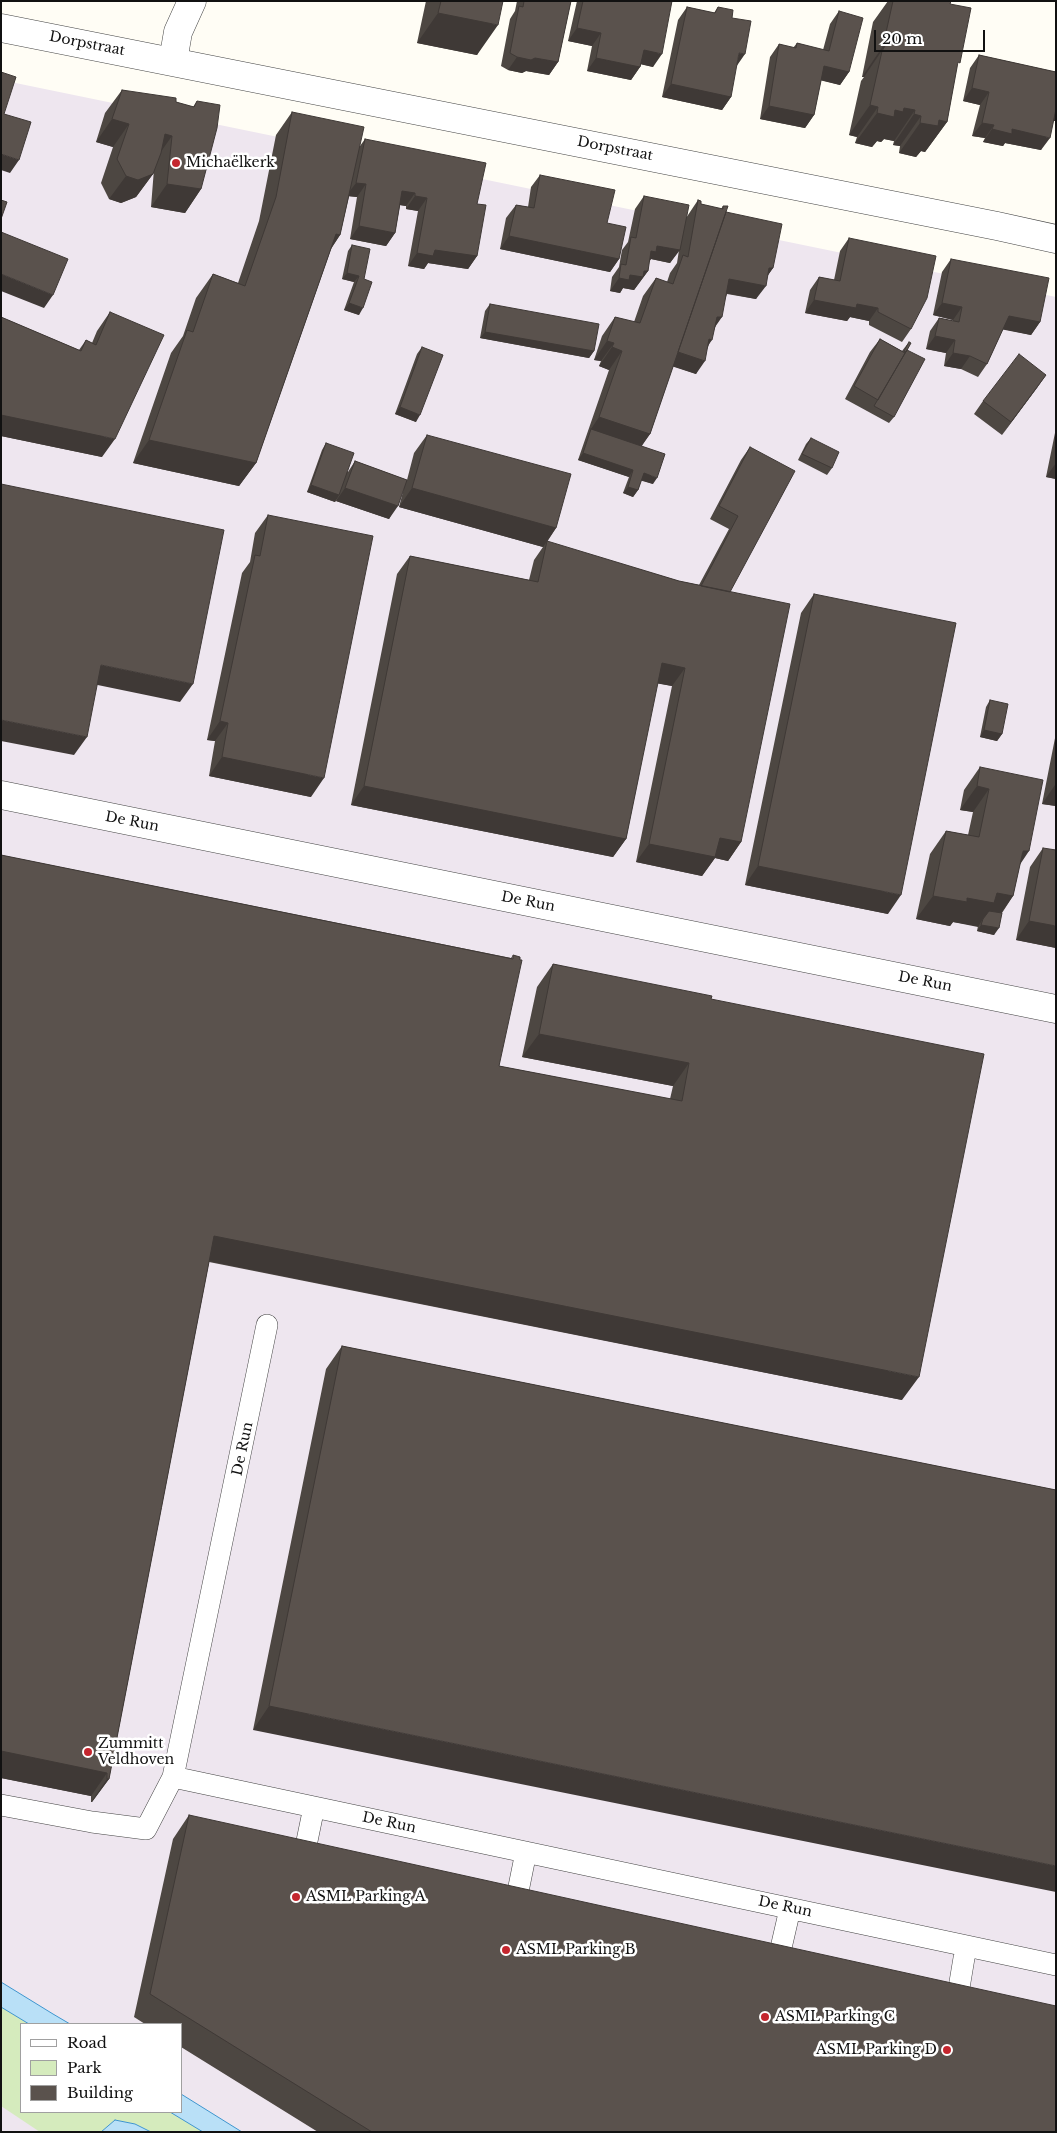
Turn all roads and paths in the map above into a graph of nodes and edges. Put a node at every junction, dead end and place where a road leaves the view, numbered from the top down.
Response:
1 (192, 1) edge
2 (1, 28) edge
3 (174, 61) junction
4 (1056, 239) edge
5 (1, 796) edge
6 (1056, 1009) edge
7 (267, 1325) dead end
8 (174, 1777) junction
9 (1, 1804) edge
10 (314, 1807) junction
11 (526, 1852) junction
12 (297, 1889) edge
13 (790, 1908) junction
14 (510, 1932) edge
15 (966, 1946) junction
16 (1056, 1965) edge
17 (772, 1990) edge
18 (951, 2031) edge

1 - 3 street
2 - 3 street, Dorpstraat
3 - 4 street, Dorpstraat
5 - 6 street, De Run
7 - 8 lane, De Run
8 - 9 lane
8 - 10 lane, De Run
10 - 11 lane, De Run
10 - 12 lane
11 - 13 lane, De Run
11 - 14 lane
13 - 15 lane, De Run
13 - 17 lane
15 - 16 lane, De Run
15 - 18 lane

